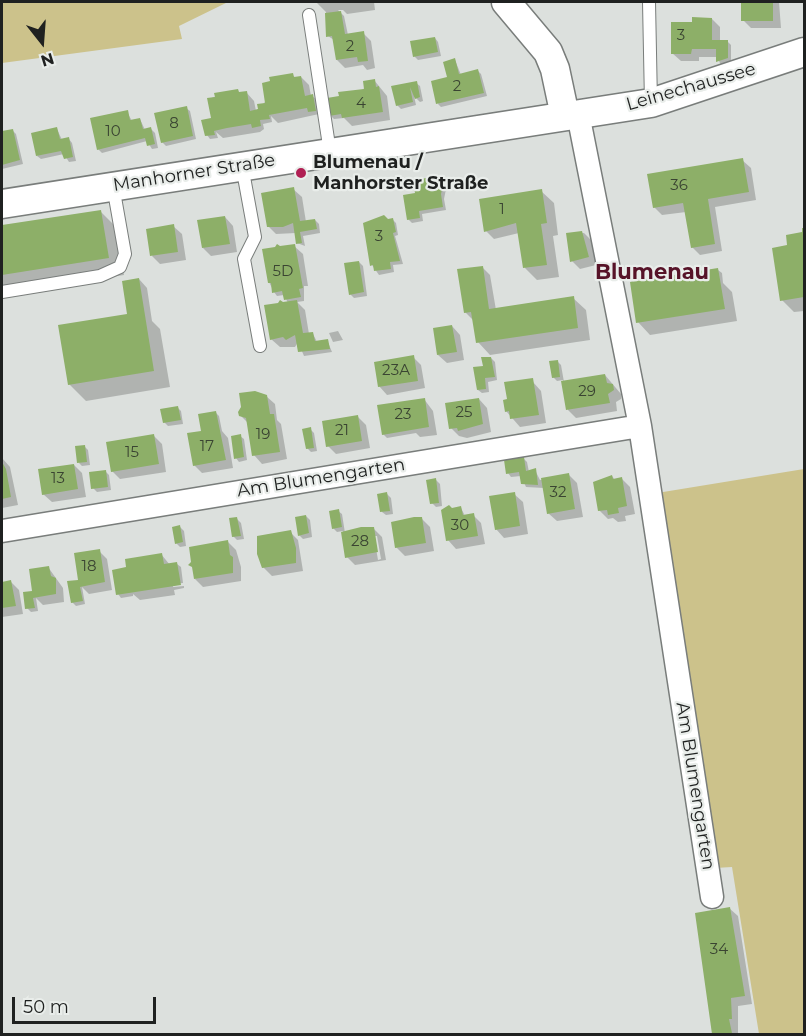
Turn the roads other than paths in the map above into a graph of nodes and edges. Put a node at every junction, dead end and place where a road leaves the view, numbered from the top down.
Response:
1 (506, 2) edge
2 (649, 2) edge
3 (309, 15) dead end
4 (804, 52) edge
5 (651, 103) junction
6 (571, 115) junction
7 (330, 152) junction
8 (242, 166) junction
9 (113, 186) junction
10 (2, 204) edge
11 (2, 292) edge
12 (260, 346) dead end
13 (640, 426) junction
14 (2, 531) edge
15 (712, 897) dead end

1 - 6 street
2 - 5 lane
3 - 7 lane
4 - 5 street, Leinechaussee
5 - 6 street, Leinechaussee
6 - 7 street, Manhorner Straße
6 - 13 street, Am Blumengarten
7 - 8 street, Manhorner Straße
8 - 9 street, Manhorner Straße
8 - 12 lane
9 - 10 street, Manhorner Straße
9 - 11 lane
13 - 14 street, Am Blumengarten
13 - 15 street, Am Blumengarten

